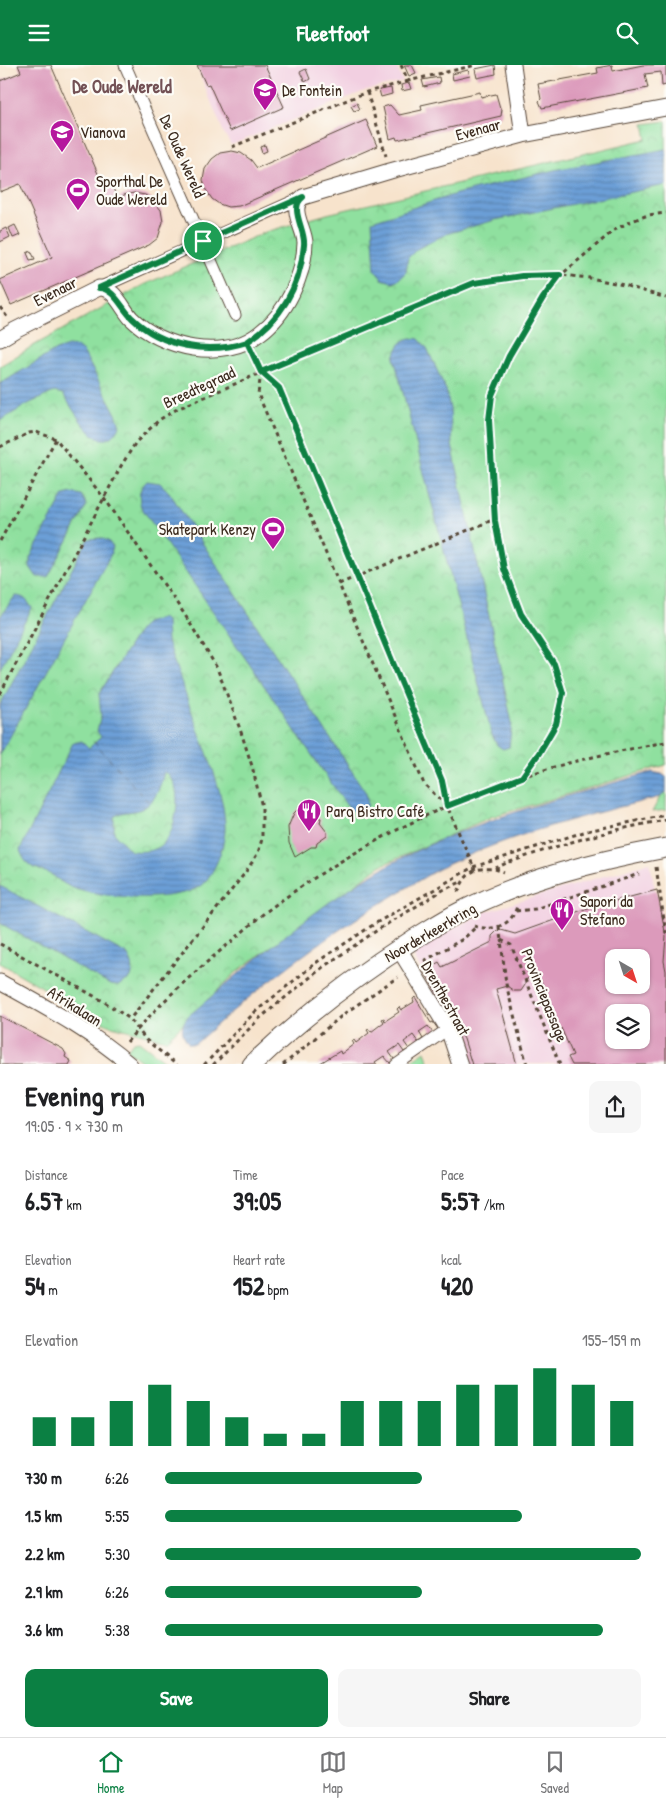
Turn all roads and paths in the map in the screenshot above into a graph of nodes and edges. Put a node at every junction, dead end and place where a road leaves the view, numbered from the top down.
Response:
1 (125, 65) edge
2 (401, 65) edge
3 (476, 65) edge
4 (513, 65) edge
5 (409, 81) junction
6 (367, 92) junction
7 (666, 108) edge
8 (523, 135) junction
9 (232, 147) dead end
10 (390, 171) junction
11 (303, 197) junction
12 (666, 213) edge
13 (203, 241) junction
14 (560, 275) junction
15 (99, 288) junction
16 (666, 298) edge
17 (235, 315) dead end
18 (0, 339) edge
19 (247, 342) junction
20 (261, 372) junction
21 (56, 439) junction
22 (0, 447) edge
23 (104, 499) junction
24 (495, 519) junction
25 (0, 541) edge
26 (357, 576) junction
27 (339, 584) junction
28 (0, 694) edge
29 (666, 742) edge
30 (522, 777) junction
31 (447, 806) junction
32 (666, 820) edge
33 (659, 849) edge
34 (666, 869) edge
35 (656, 870) junction
36 (641, 873) dead end
37 (462, 882) dead end
38 (516, 911) dead end
39 (499, 927) joint
40 (666, 933) edge
41 (501, 940) junction
42 (0, 944) edge
43 (399, 949) junction
44 (410, 968) junction
45 (0, 982) edge
46 (130, 1019) junction
47 (448, 1029) junction
48 (137, 1031) junction
49 (114, 1059) edge
50 (127, 1064) edge
51 (176, 1064) edge
52 (214, 1064) edge
53 (253, 1064) edge
54 (284, 1064) edge
55 (397, 1064) edge
56 (460, 1064) edge
57 (527, 1064) edge
58 (560, 1064) edge

1 - 13 street, De Oude Wereld
2 - 5 path
3 - 5 path
4 - 8 street
5 - 6 path
6 - 9 path
6 - 10 path
7 - 8 street, Evenaar
8 - 10 street, Evenaar
10 - 11 street, Evenaar
11 - 13 street, Evenaar
11 - 19 street, Evenaar
12 - 14 path
13 - 15 street, Evenaar
13 - 17 street, De Oude Wereld
14 - 16 path, Breedtegraad
14 - 20 path, Breedtegraad
14 - 24 path
15 - 18 street, Evenaar
15 - 19 street, Evenaar
19 - 20 path
20 - 23 path, Breedtegraad
20 - 26 path
20 - 27 path
21 - 22 path
21 - 23 path
21 - 25 path
23 - 28 path, Breedtegraad
23 - 46 path
24 - 26 path
24 - 30 path
26 - 27 path
26 - 31 path
27 - 31 path
29 - 30 path
30 - 31 path
31 - 32 path
31 - 48 path
33 - 35 path
33 - 43 street, Noorderkeerkring
34 - 35 path
35 - 40 path
36 - 38 path
37 - 52 path, Noorderkeerkring
39 - 41 path, Provinciepassage
39 - 44 path, Noorderkeerkring
41 - 57 path, Provinciepassage
41 - 58 path, Provinciepassage
42 - 46 path
43 - 44 street, Drenthestraat
43 - 53 street, Noorderkeerkring
44 - 47 street, Drenthestraat
44 - 54 path, Noorderkeerkring
45 - 49 street, Afrikalaan
46 - 48 path
47 - 55 street
47 - 56 street, Drenthestraat
48 - 51 path
49 - 50 street, Afrikalaan

